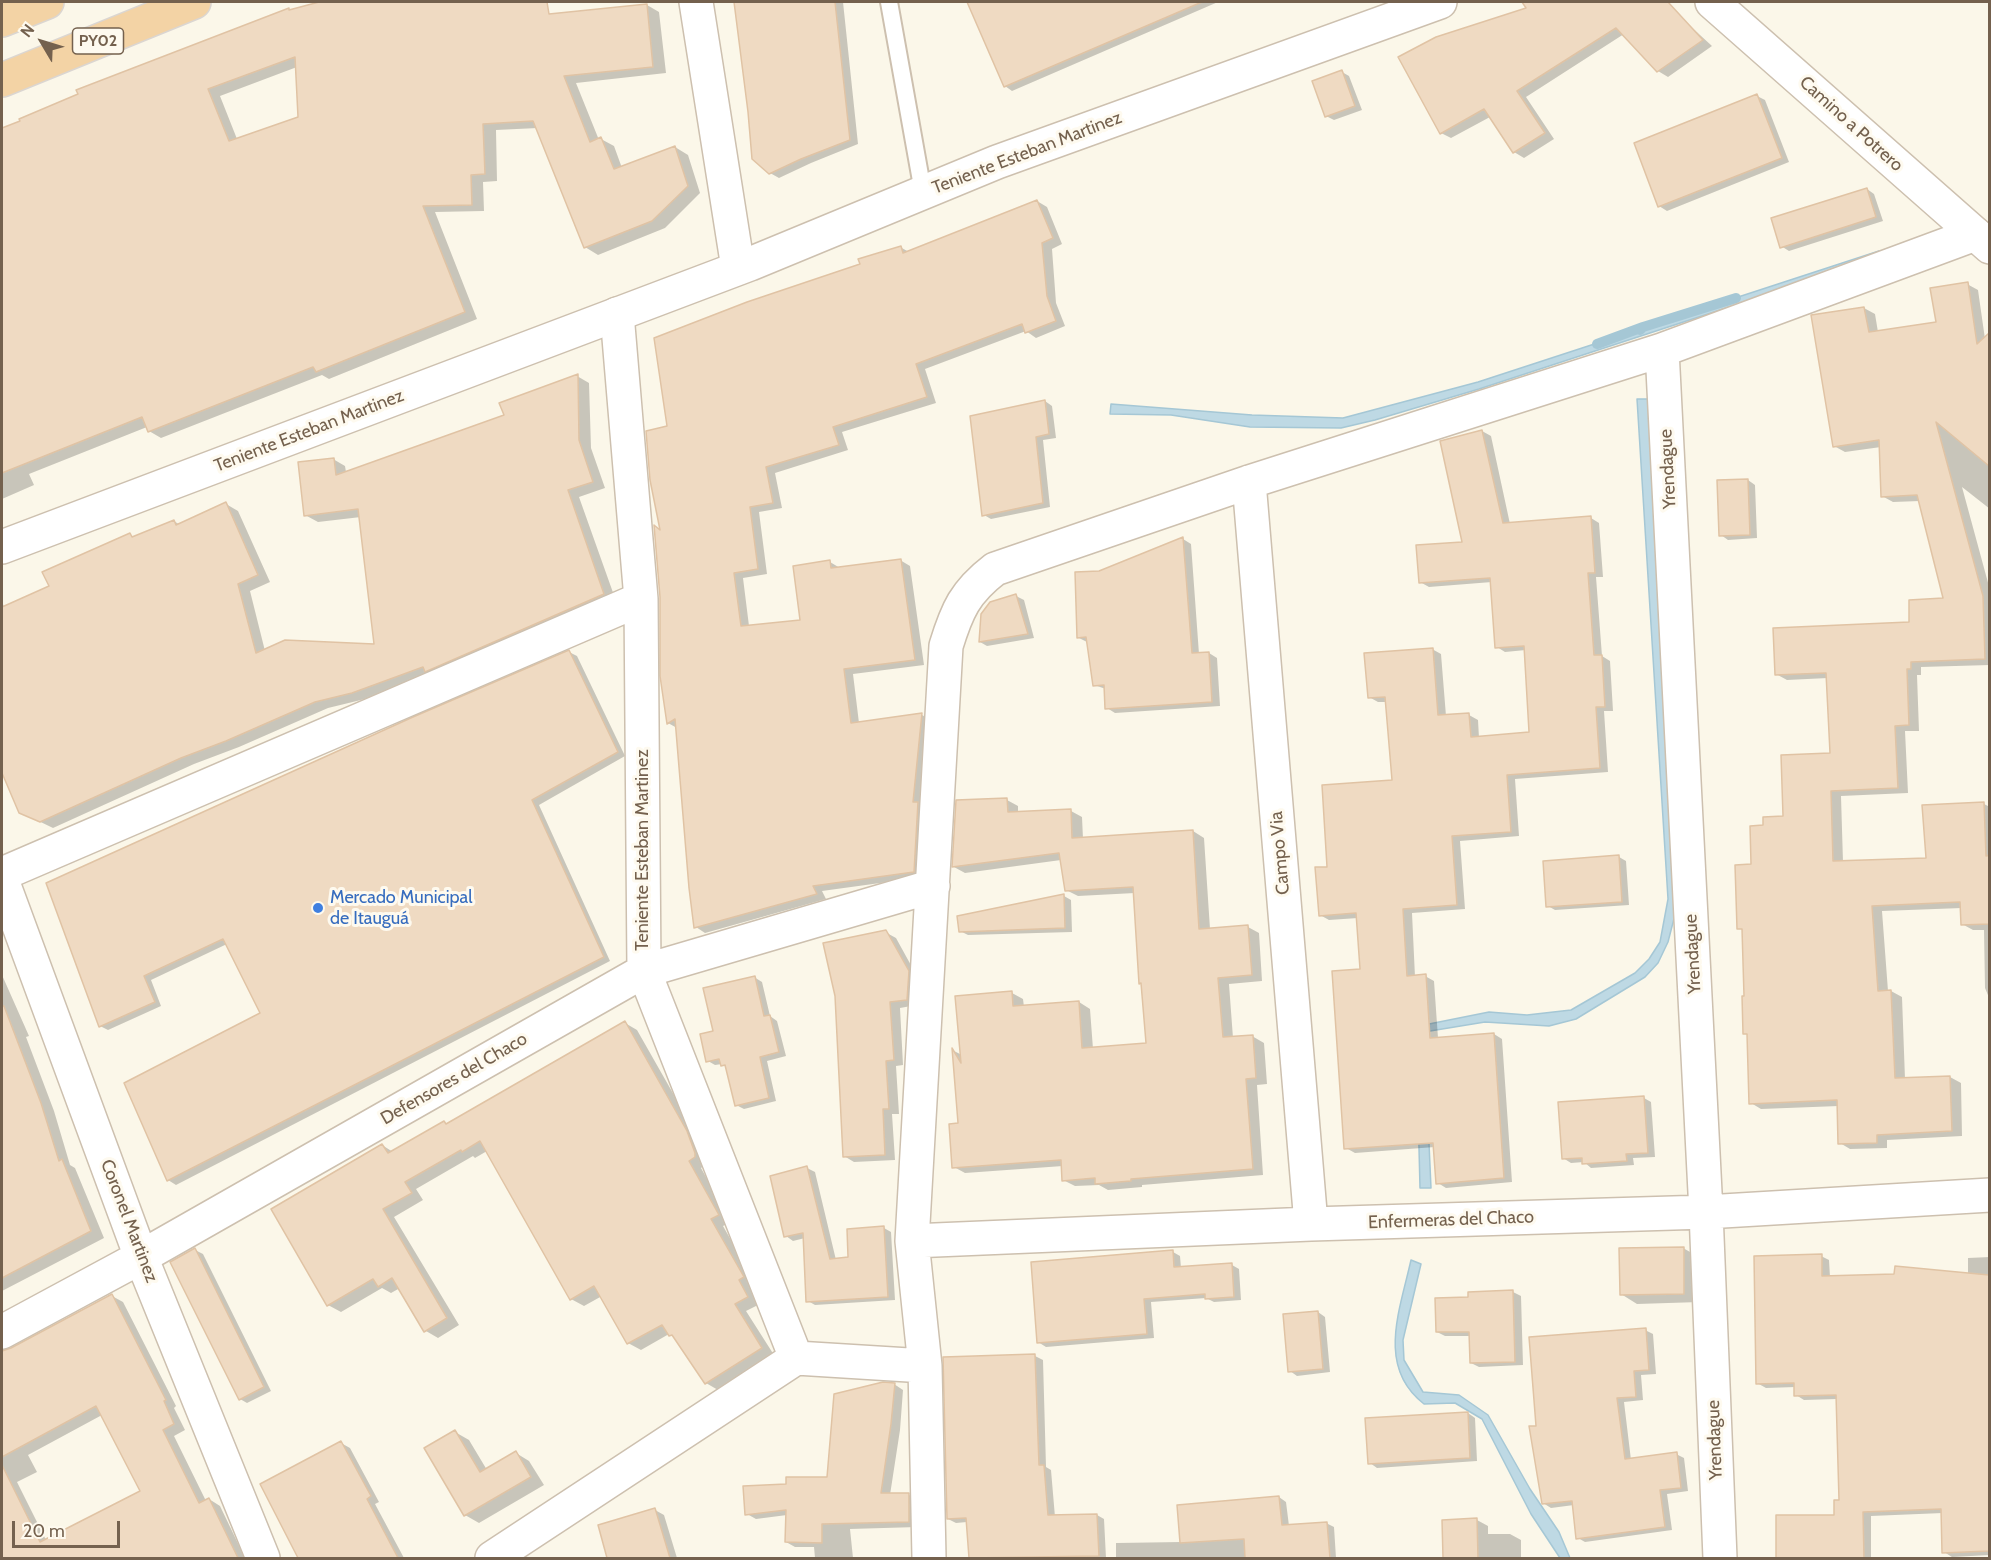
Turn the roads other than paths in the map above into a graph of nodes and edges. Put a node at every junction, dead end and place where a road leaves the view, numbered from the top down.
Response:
1 (194, 2) edge
2 (696, 2) edge
3 (889, 2) edge
4 (1440, 2) edge
5 (1712, 2) edge
6 (2, 80) edge
7 (923, 192) junction
8 (1982, 240) edge
9 (738, 268) junction
10 (617, 314) junction
11 (1662, 350) junction
12 (1250, 482) junction
13 (2, 548) edge
14 (642, 599) junction
15 (2, 874) edge
16 (2, 880) edge
17 (933, 886) junction
18 (644, 971) junction
19 (1989, 1195) edge
20 (1706, 1212) junction
21 (1311, 1224) junction
22 (912, 1241) junction
23 (141, 1257) junction
24 (2, 1332) edge
25 (796, 1358) junction
26 (925, 1366) junction
27 (263, 1558) edge
28 (492, 1558) edge
29 (929, 1558) edge
30 (1719, 1558) edge

1 - 6 highway, PY02
2 - 9 street
3 - 7 lane
4 - 7 street, Teniente Esteban Martinez
5 - 8 street, Camino a Potrero
7 - 9 street, Teniente Esteban Martinez
8 - 11 street
9 - 10 street, Teniente Esteban Martinez
10 - 13 street, Teniente Esteban Martinez
10 - 14 street, Teniente Esteban Martinez
11 - 12 street
11 - 20 street, Yrendague
12 - 17 street
12 - 21 street, Campo Via
14 - 15 street
14 - 18 street, Teniente Esteban Martinez
16 - 23 street, Coronel Martinez
17 - 18 street, Defensores del Chaco
17 - 22 street
18 - 23 street, Defensores del Chaco
18 - 25 street, Teniente Esteban Martinez
19 - 20 street, Enfermeras del Chaco
20 - 21 street, Enfermeras del Chaco
20 - 30 street, Yrendague
21 - 22 street, Enfermeras del Chaco
22 - 26 street
23 - 24 street, Defensores del Chaco
23 - 27 street, Coronel Martinez
25 - 26 street
25 - 28 street
26 - 29 street

